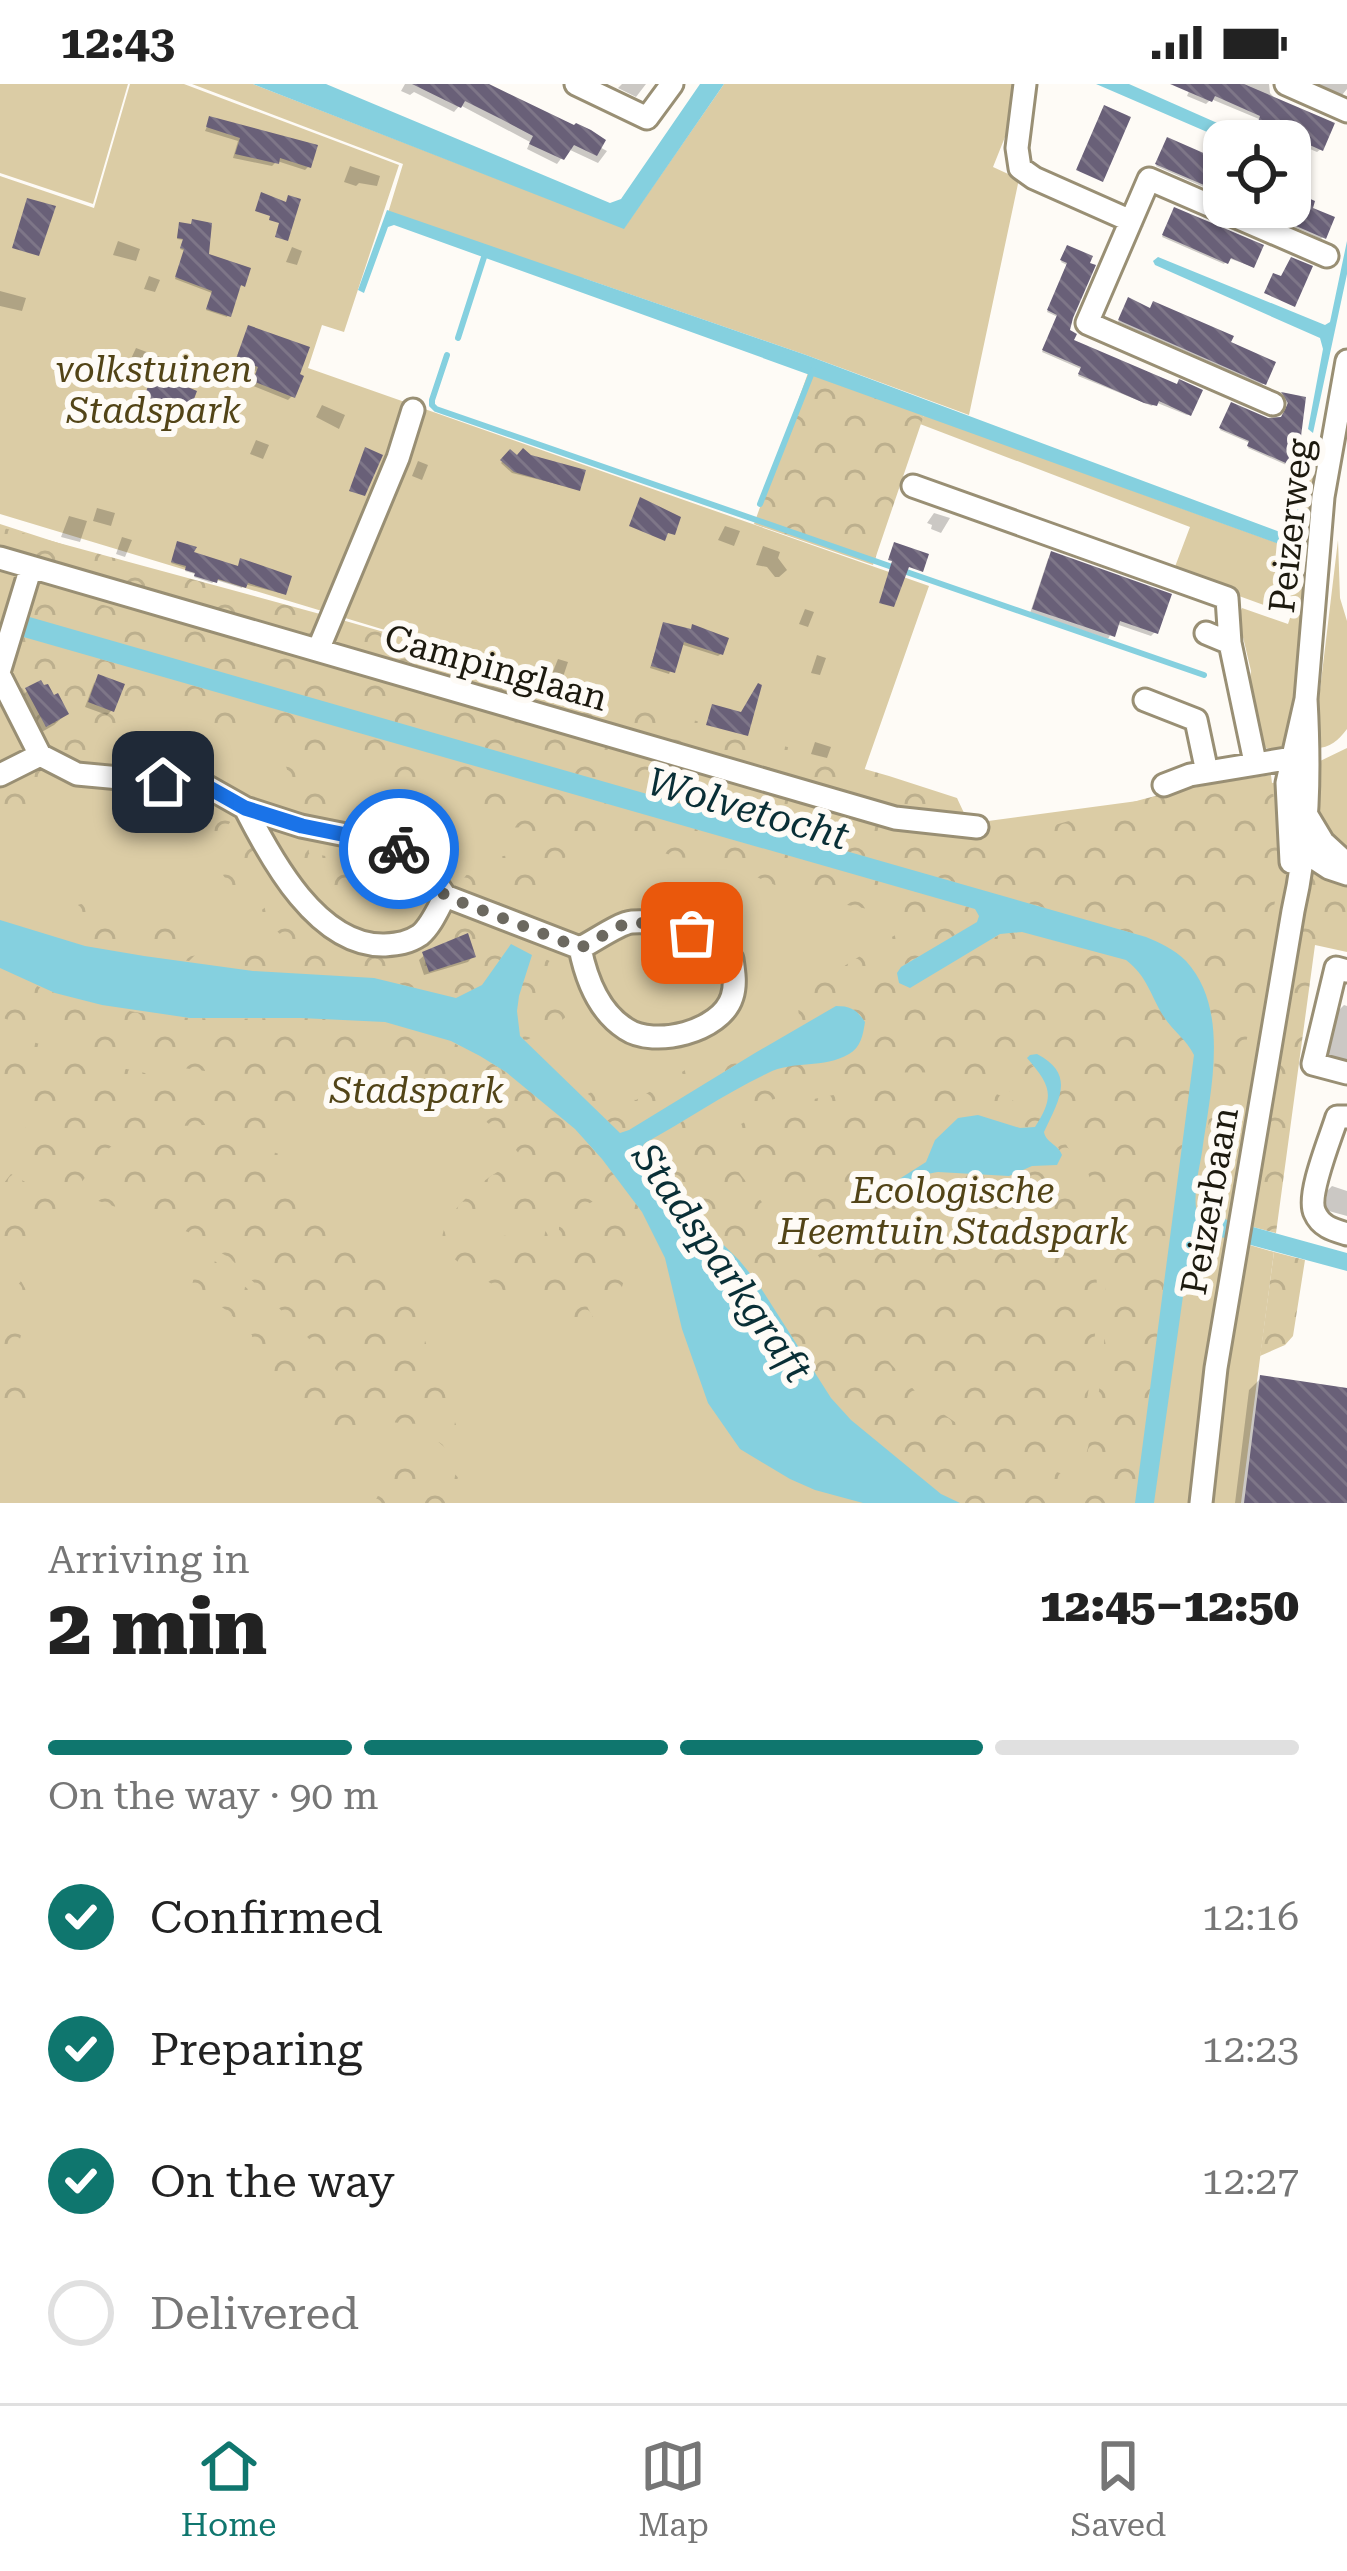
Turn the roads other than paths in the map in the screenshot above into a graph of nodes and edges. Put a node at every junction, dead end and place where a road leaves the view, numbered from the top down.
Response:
1 (576, 84) edge
2 (673, 84) edge
3 (1025, 84) edge
4 (1286, 84) edge
5 (1347, 110) edge
6 (1131, 221) junction
7 (1327, 256) dead end
8 (1347, 361) edge
9 (1273, 404) dead end
10 (413, 410) dead end
11 (913, 486) dead end
12 (0, 557) edge
13 (31, 566) junction
14 (1207, 633) dead end
15 (1230, 643) junction
16 (318, 650) junction
17 (0, 672) edge
18 (1145, 700) dead end
19 (40, 754) junction
20 (1300, 756) junction
21 (1256, 762) junction
22 (1208, 772) junction
23 (0, 775) edge
24 (1164, 785) dead end
25 (245, 808) junction
26 (1307, 816) junction
27 (977, 827) dead end
28 (1298, 848) junction
29 (1347, 864) edge
30 (1347, 874) edge
31 (445, 896) junction
32 (580, 948) junction
33 (1347, 971) edge
34 (1347, 1073) edge
35 (1347, 1117) edge
36 (1347, 1234) edge
37 (1202, 1503) edge

1 - 2 street
3 - 6 street
4 - 5 street
6 - 7 street
6 - 9 street
8 - 20 street, Peizerweg
10 - 16 street
11 - 15 street
12 - 13 street, Campinglaan
13 - 16 street, Campinglaan
13 - 17 street
14 - 15 street
15 - 21 street
16 - 27 street, Campinglaan
17 - 19 street
18 - 22 street
19 - 23 street
19 - 25 street
20 - 21 street
20 - 26 street, Peizerweg
20 - 28 street, Peizerweg
21 - 22 street
22 - 24 street
25 - 31 street
25 - 31 street
26 - 28 street, Peizerweg
26 - 29 street
28 - 30 street
28 - 37 street, Peizerbaan
31 - 32 street
32 - 32 street
33 - 34 street
35 - 36 street

